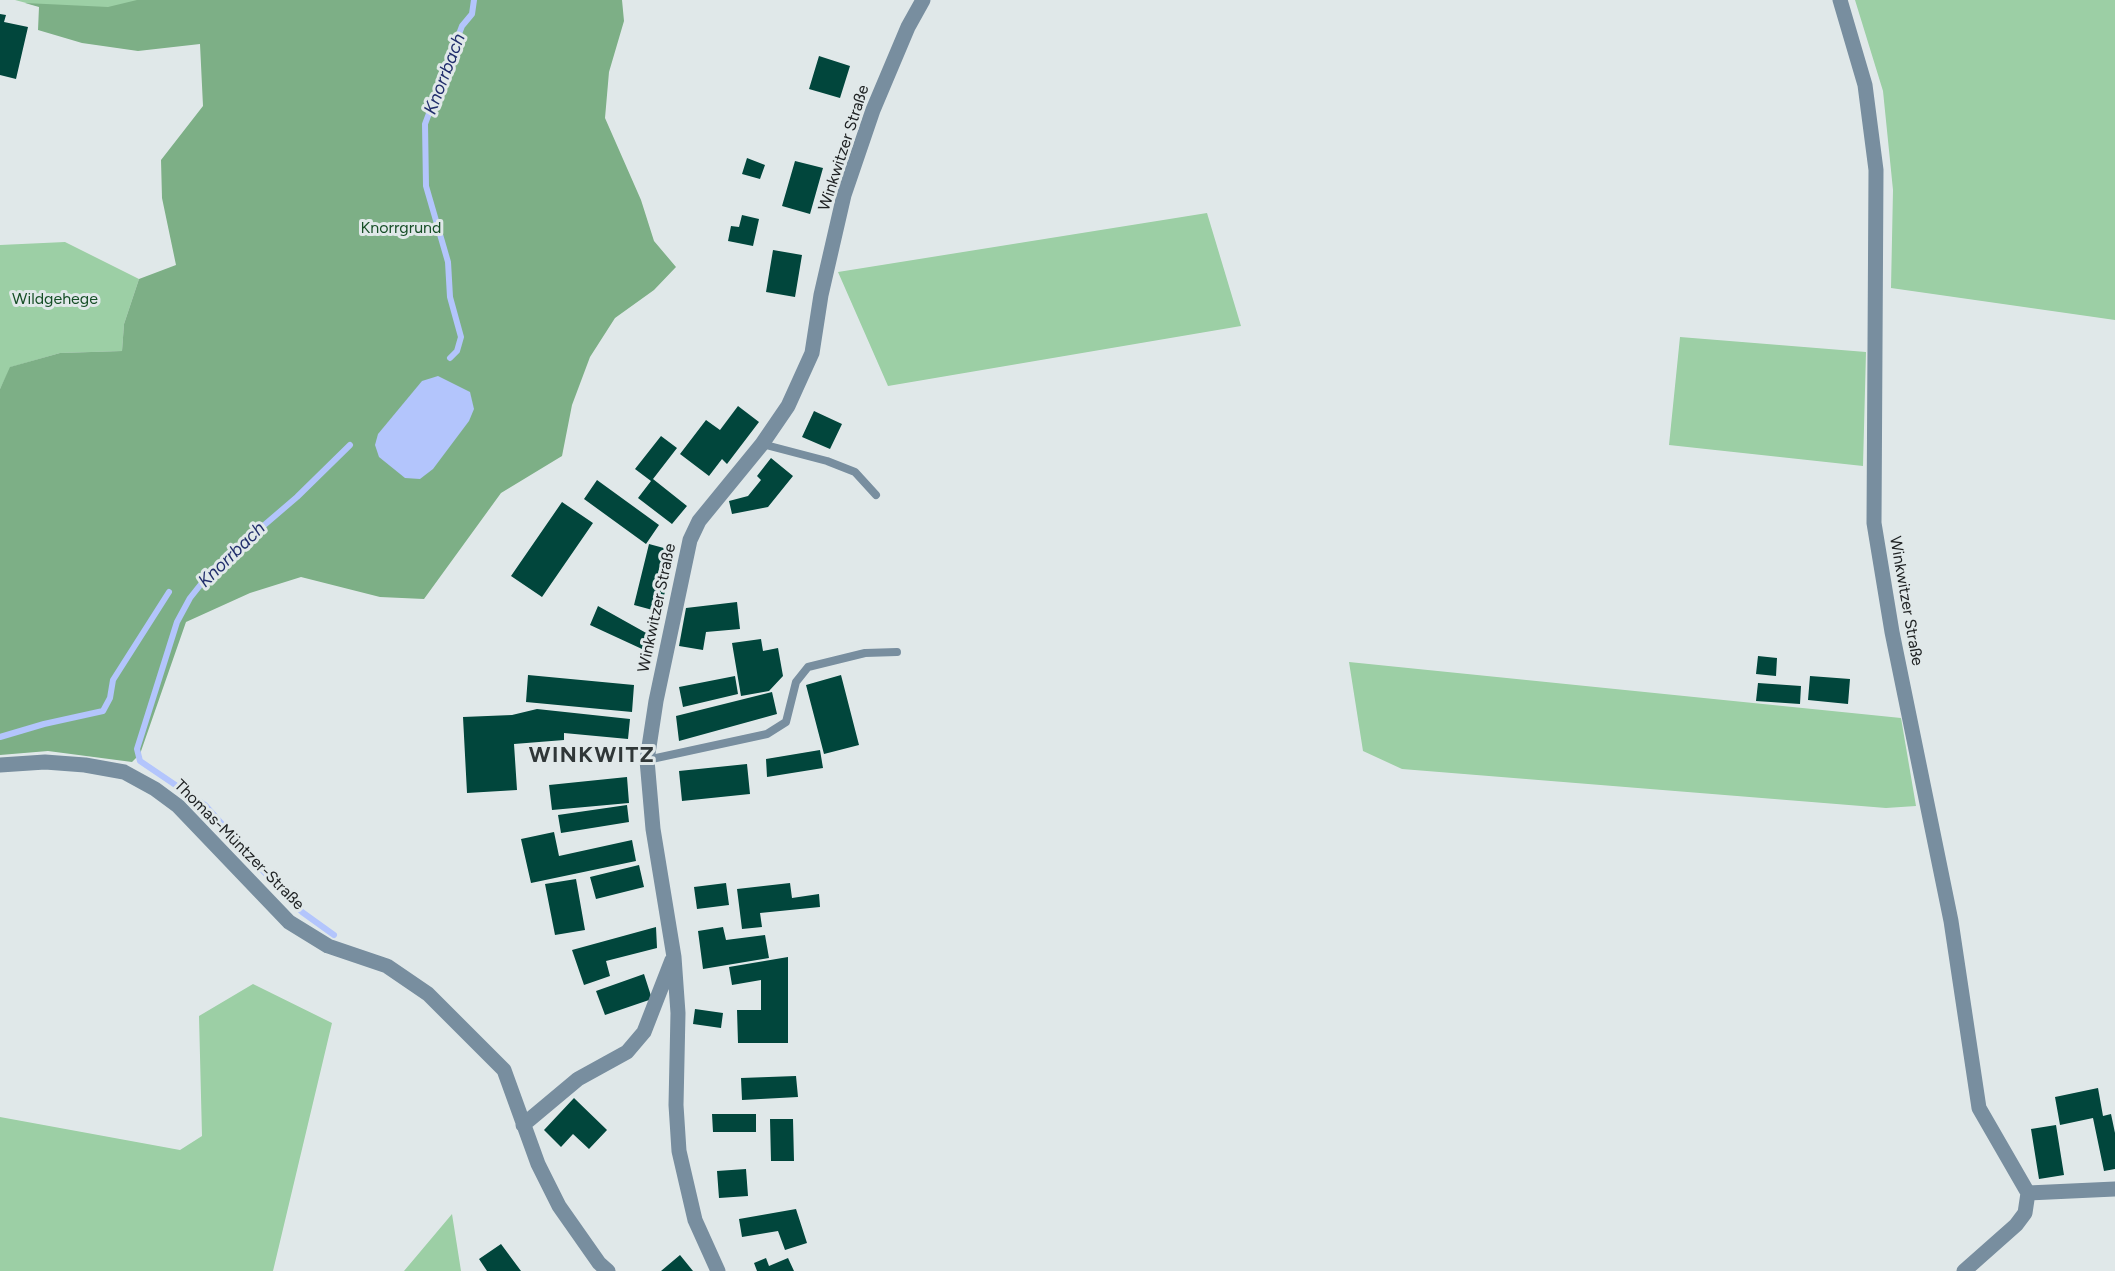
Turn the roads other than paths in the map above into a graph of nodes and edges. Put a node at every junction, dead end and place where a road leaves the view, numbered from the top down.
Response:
1 (923, 0) edge
2 (1840, 0) edge
3 (762, 444) junction
4 (876, 495) dead end
5 (897, 652) dead end
6 (647, 760) junction
7 (0, 765) edge
8 (674, 957) junction
9 (523, 1125) junction
10 (2115, 1189) edge
11 (2028, 1193) junction
12 (608, 1271) edge
13 (718, 1271) edge
14 (1964, 1271) edge

1 - 3 street, Winkwitzer Straße
2 - 11 street, Winkwitzer Straße
3 - 4 lane
3 - 6 street, Winkwitzer Straße
5 - 6 lane
6 - 8 street, Winkwitzer Straße
7 - 9 street, Thomas-Müntzer-Straße
8 - 9 street
8 - 13 street, Winkwitzer Straße
9 - 12 street, Thomas-Müntzer-Straße
10 - 11 street
11 - 14 street

